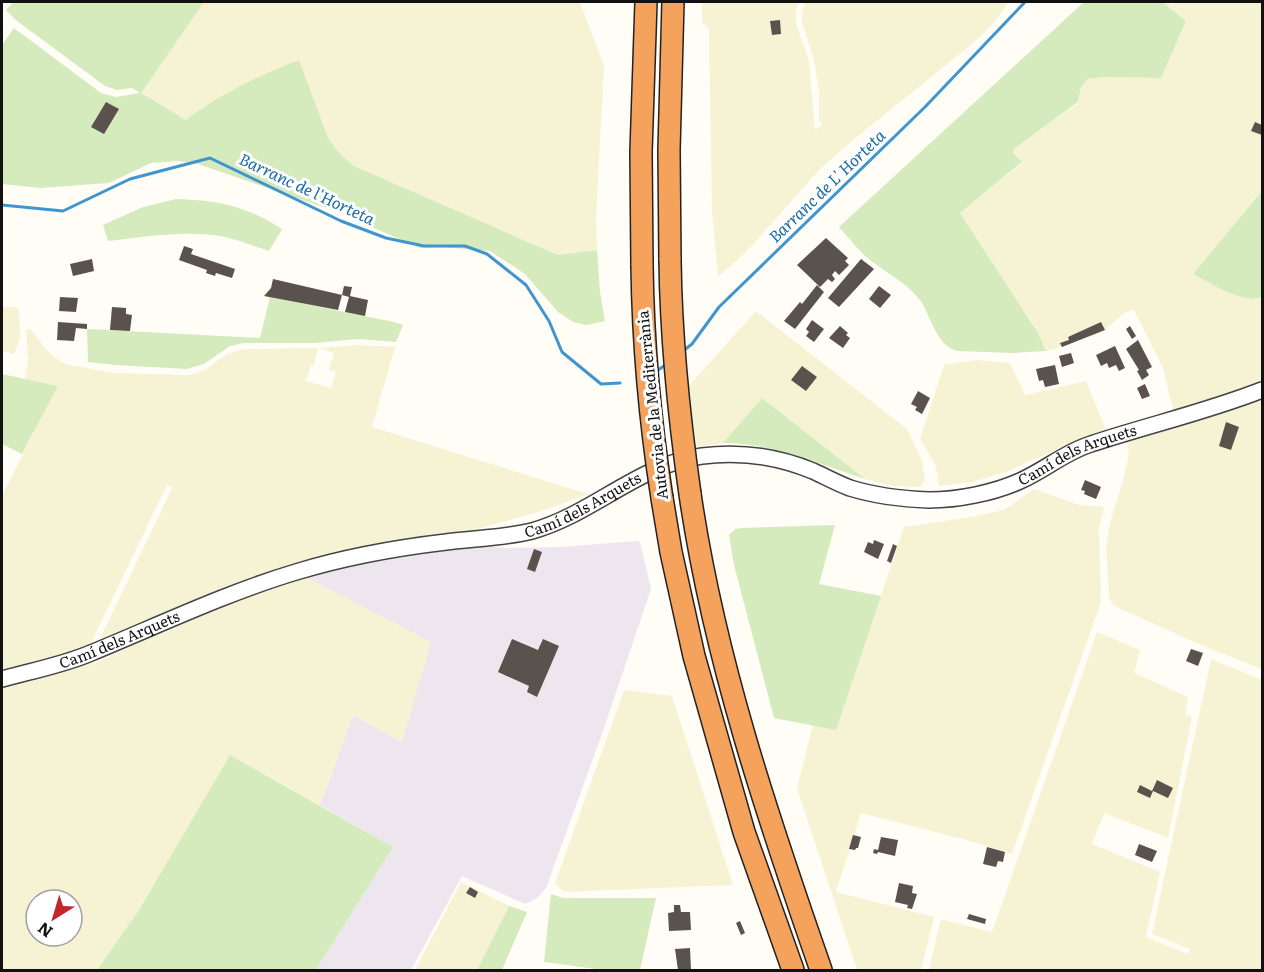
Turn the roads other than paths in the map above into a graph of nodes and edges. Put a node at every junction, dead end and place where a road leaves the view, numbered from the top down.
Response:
1 (646, 2) edge
2 (673, 2) edge
3 (1263, 390) edge
4 (2, 679) edge
5 (793, 970) edge
6 (821, 970) edge

1 - 5 highway, Autovia de la Mediterrània, bridge
2 - 6 highway, Autovia de la Mediterrània, bridge
3 - 4 street, Camí dels Arquets

